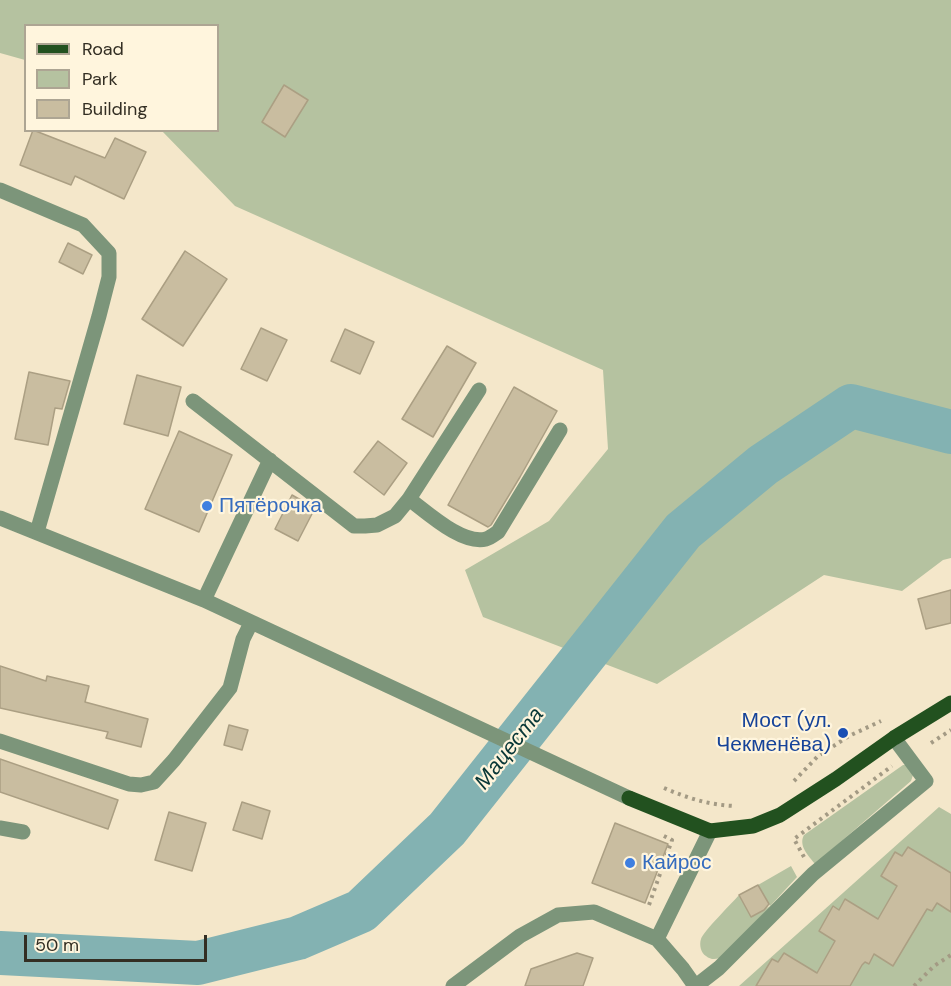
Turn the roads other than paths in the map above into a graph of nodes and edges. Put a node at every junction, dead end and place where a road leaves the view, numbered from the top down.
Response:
1 (0, 190) edge
2 (479, 390) dead end
3 (193, 401) dead end
4 (560, 430) dead end
5 (270, 460) junction
6 (409, 499) junction
7 (0, 518) edge
8 (37, 532) junction
9 (204, 600) junction
10 (251, 623) junction
11 (951, 703) edge
12 (894, 738) junction
13 (0, 741) edge
14 (629, 798) joint
15 (0, 828) edge
16 (710, 831) junction
17 (23, 832) dead end
18 (657, 939) junction
19 (458, 984) edge
20 (695, 986) edge

1 - 8 street
2 - 6 street
3 - 5 street
4 - 6 street
5 - 6 street
5 - 9 street
7 - 8 street
8 - 9 street
9 - 10 street
10 - 13 street
10 - 14 street
11 - 12 main road
12 - 16 main road
12 - 20 street
14 - 16 main road
15 - 17 street
16 - 18 street
18 - 19 street
18 - 20 street

